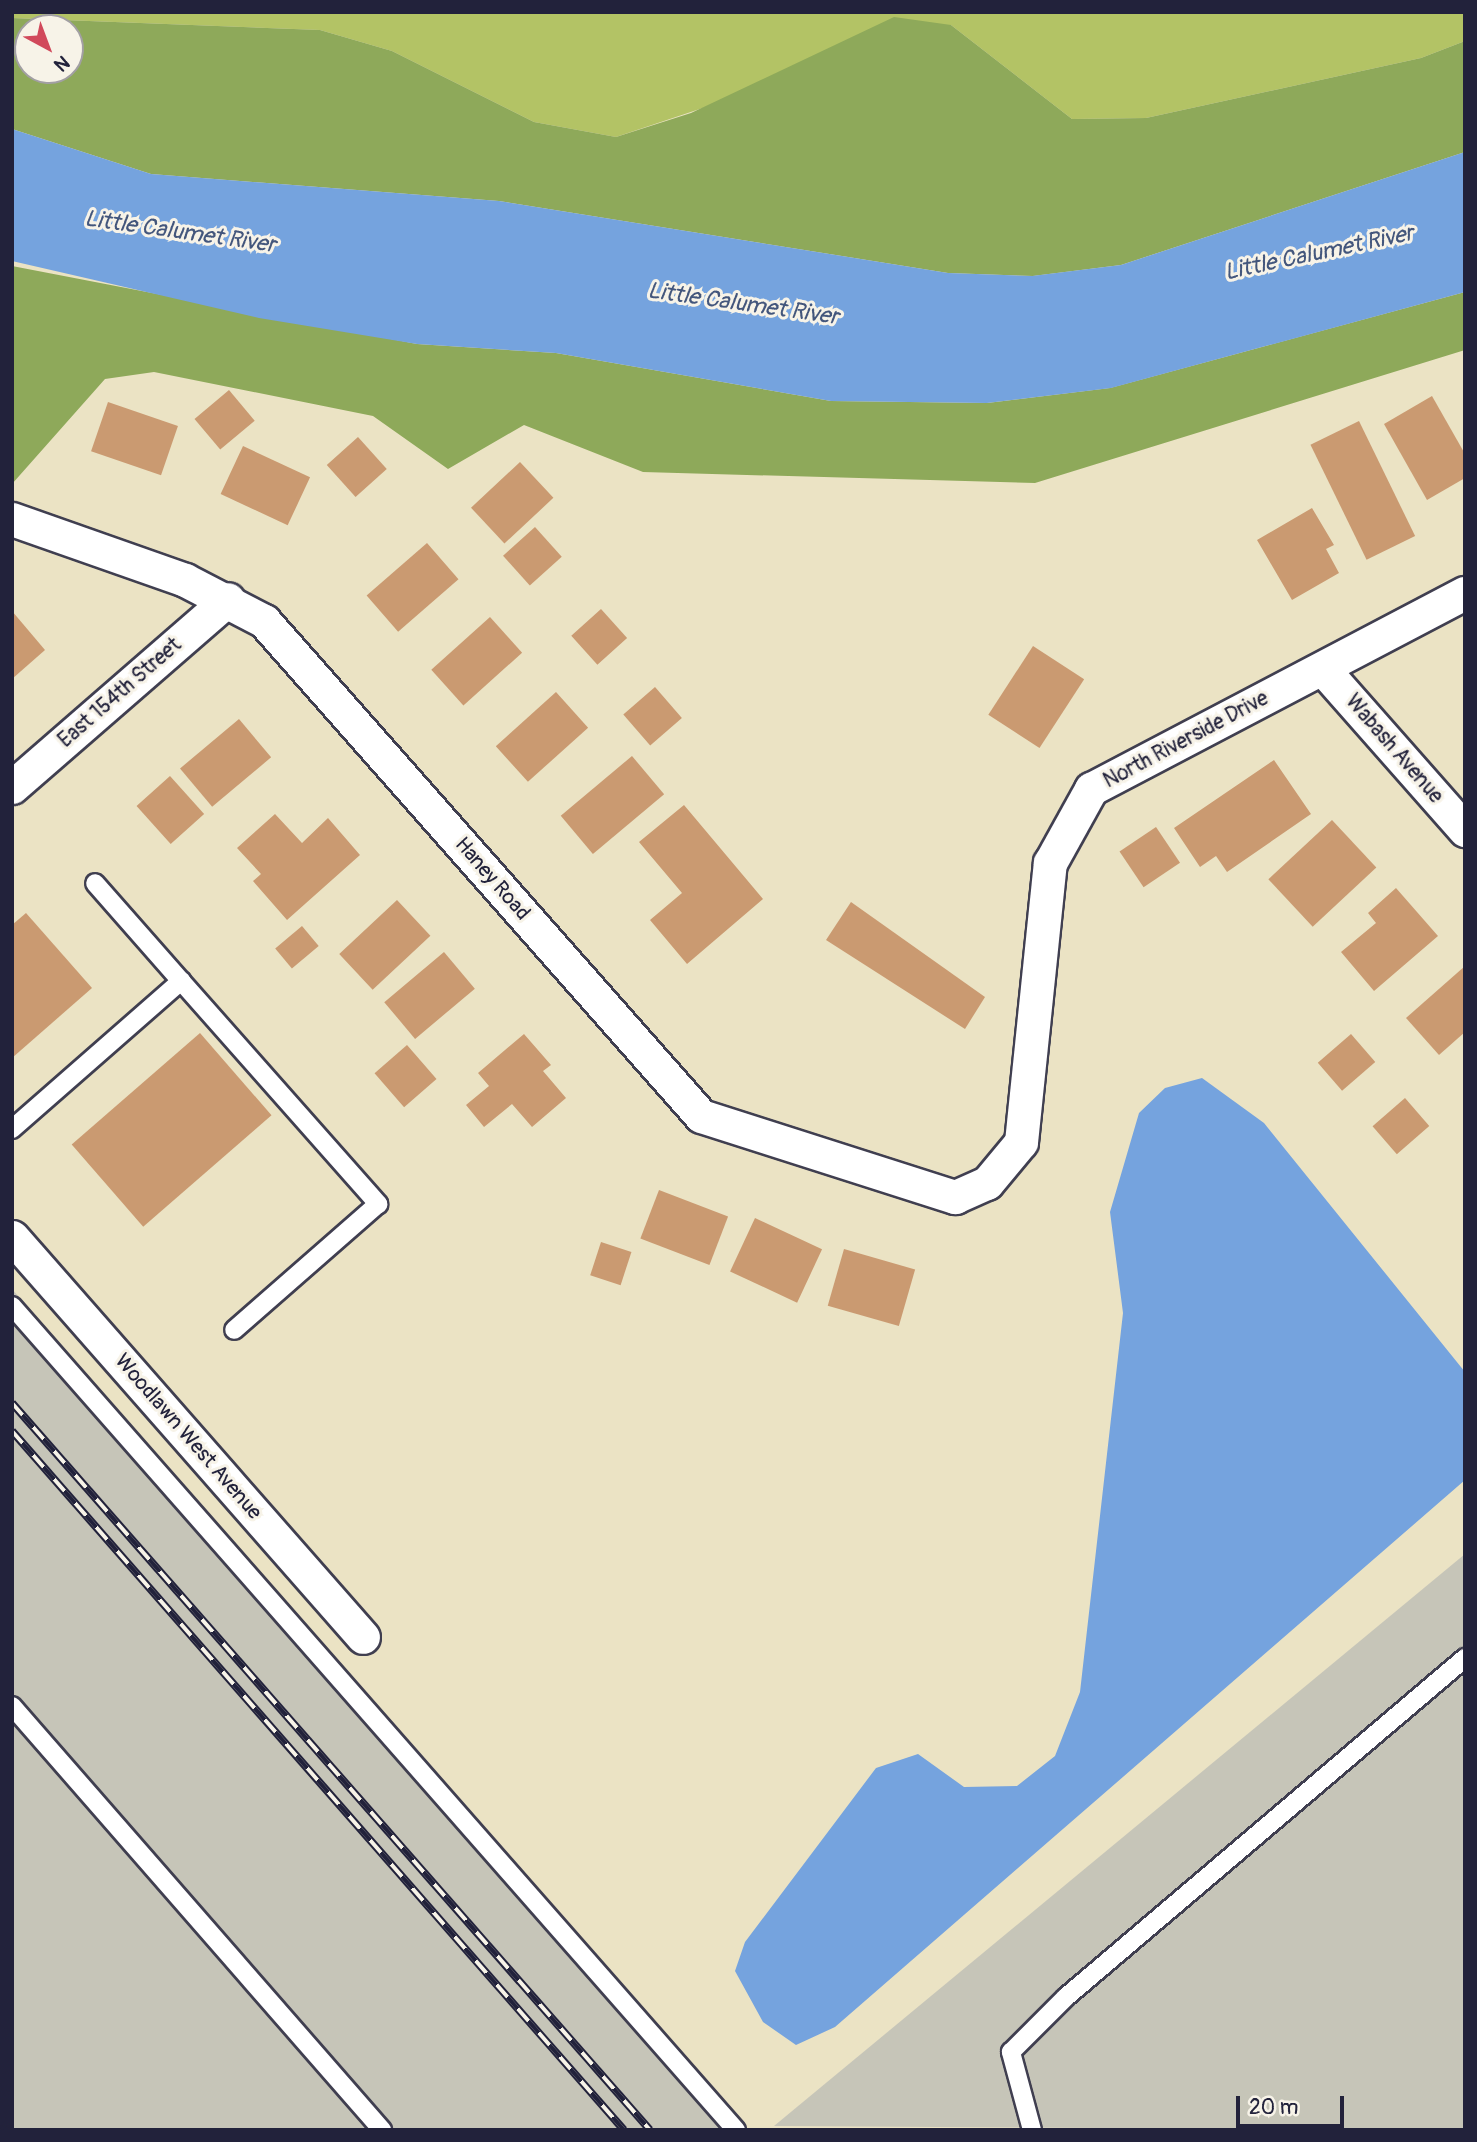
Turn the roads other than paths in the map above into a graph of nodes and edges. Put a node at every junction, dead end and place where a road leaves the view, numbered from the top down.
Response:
1 (12, 519) edge
2 (1465, 593) edge
3 (228, 599) junction
4 (1322, 669) junction
5 (12, 787) edge
6 (1465, 830) edge
7 (94, 883) dead end
8 (181, 981) junction
9 (12, 1129) edge
10 (986, 1184) joint
11 (12, 1237) edge
12 (12, 1306) edge
13 (234, 1330) dead end
14 (363, 1637) dead end
15 (1465, 1658) edge
16 (12, 1706) edge
17 (382, 2130) edge
18 (736, 2130) edge
19 (1032, 2130) edge

1 - 3 street, Haney Road
2 - 4 street, North Riverside Drive
3 - 5 street, East 154th Street
3 - 10 street, Haney Road
4 - 6 street, Wabash Avenue
4 - 10 street, North Riverside Drive
7 - 8 lane
8 - 9 lane
8 - 13 lane
11 - 14 street, Woodlawn West Avenue
12 - 18 lane
15 - 19 lane
16 - 17 lane

